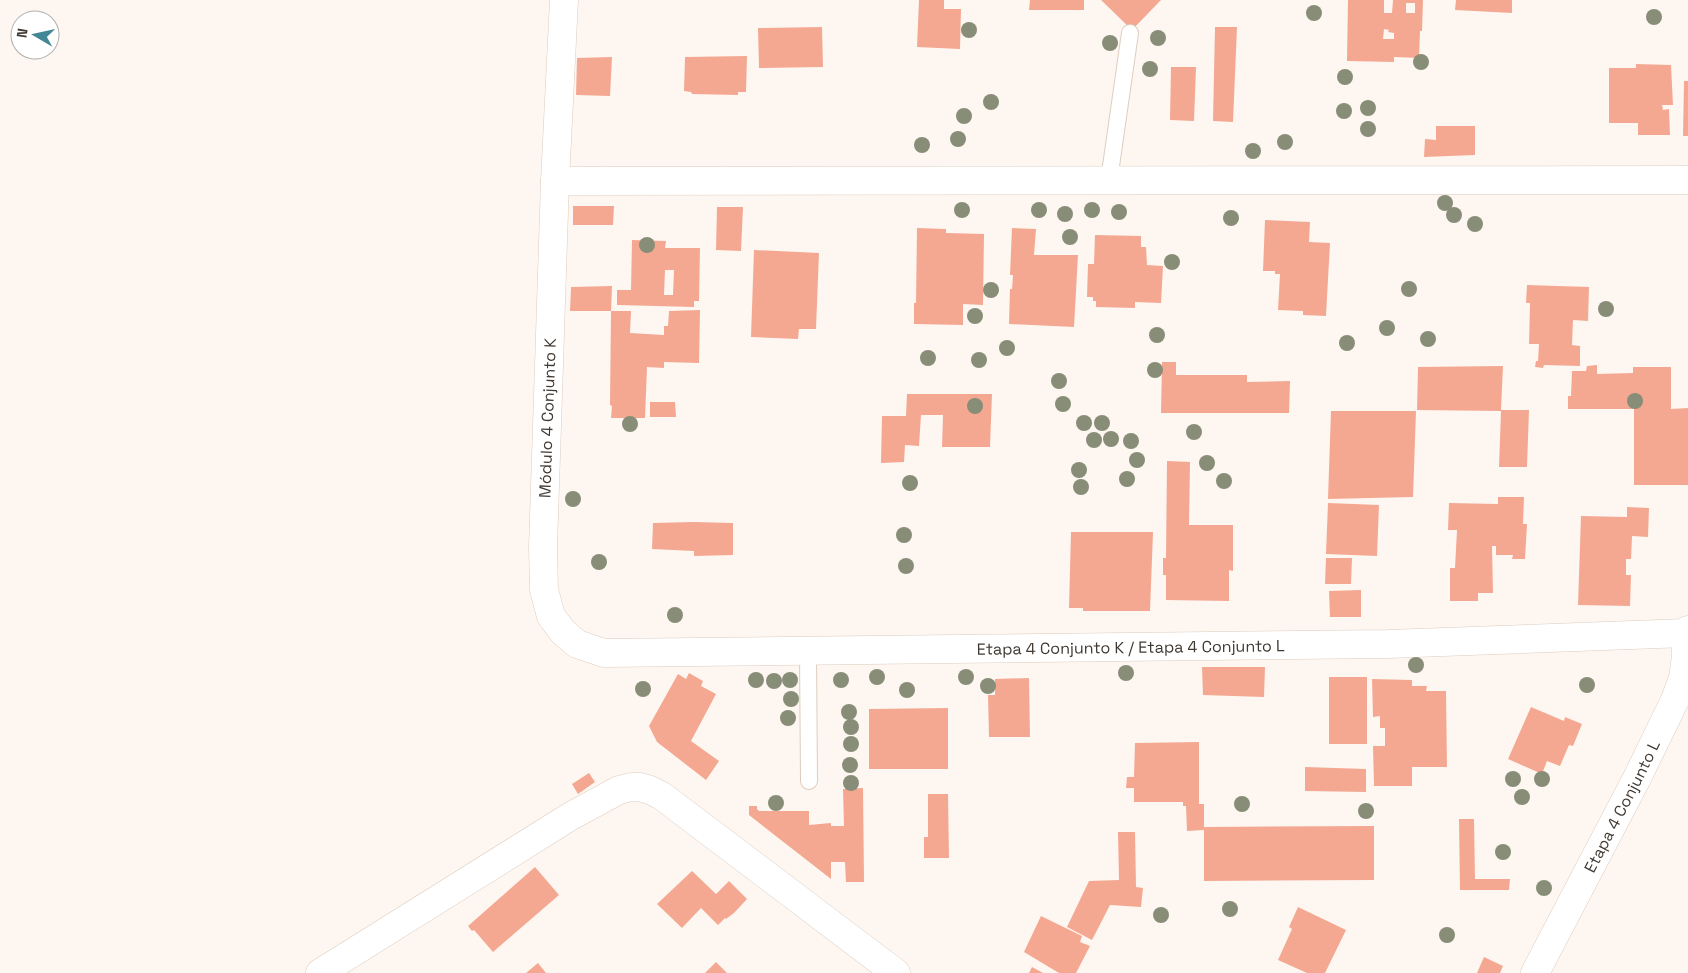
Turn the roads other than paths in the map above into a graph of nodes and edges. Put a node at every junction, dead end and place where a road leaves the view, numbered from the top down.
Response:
1 (564, 0) edge
2 (1130, 33) dead end
3 (1109, 180) junction
4 (1688, 180) edge
5 (555, 181) junction
6 (1687, 631) edge
7 (577, 644) joint
8 (808, 651) junction
9 (809, 781) dead end
10 (320, 973) edge
11 (896, 973) edge
12 (1535, 973) edge

1 - 5 street, Módulo 4 Conjunto K
2 - 3 lane
3 - 4 street
3 - 5 street
5 - 7 street, Módulo 4 Conjunto K
6 - 8 street, Etapa 4 Conjunto K / Etapa 4 Conjunto L
6 - 12 street, Etapa 4 Conjunto L
7 - 8 street, Etapa 4 Conjunto K / Etapa 4 Conjunto L
8 - 9 lane
10 - 11 street

